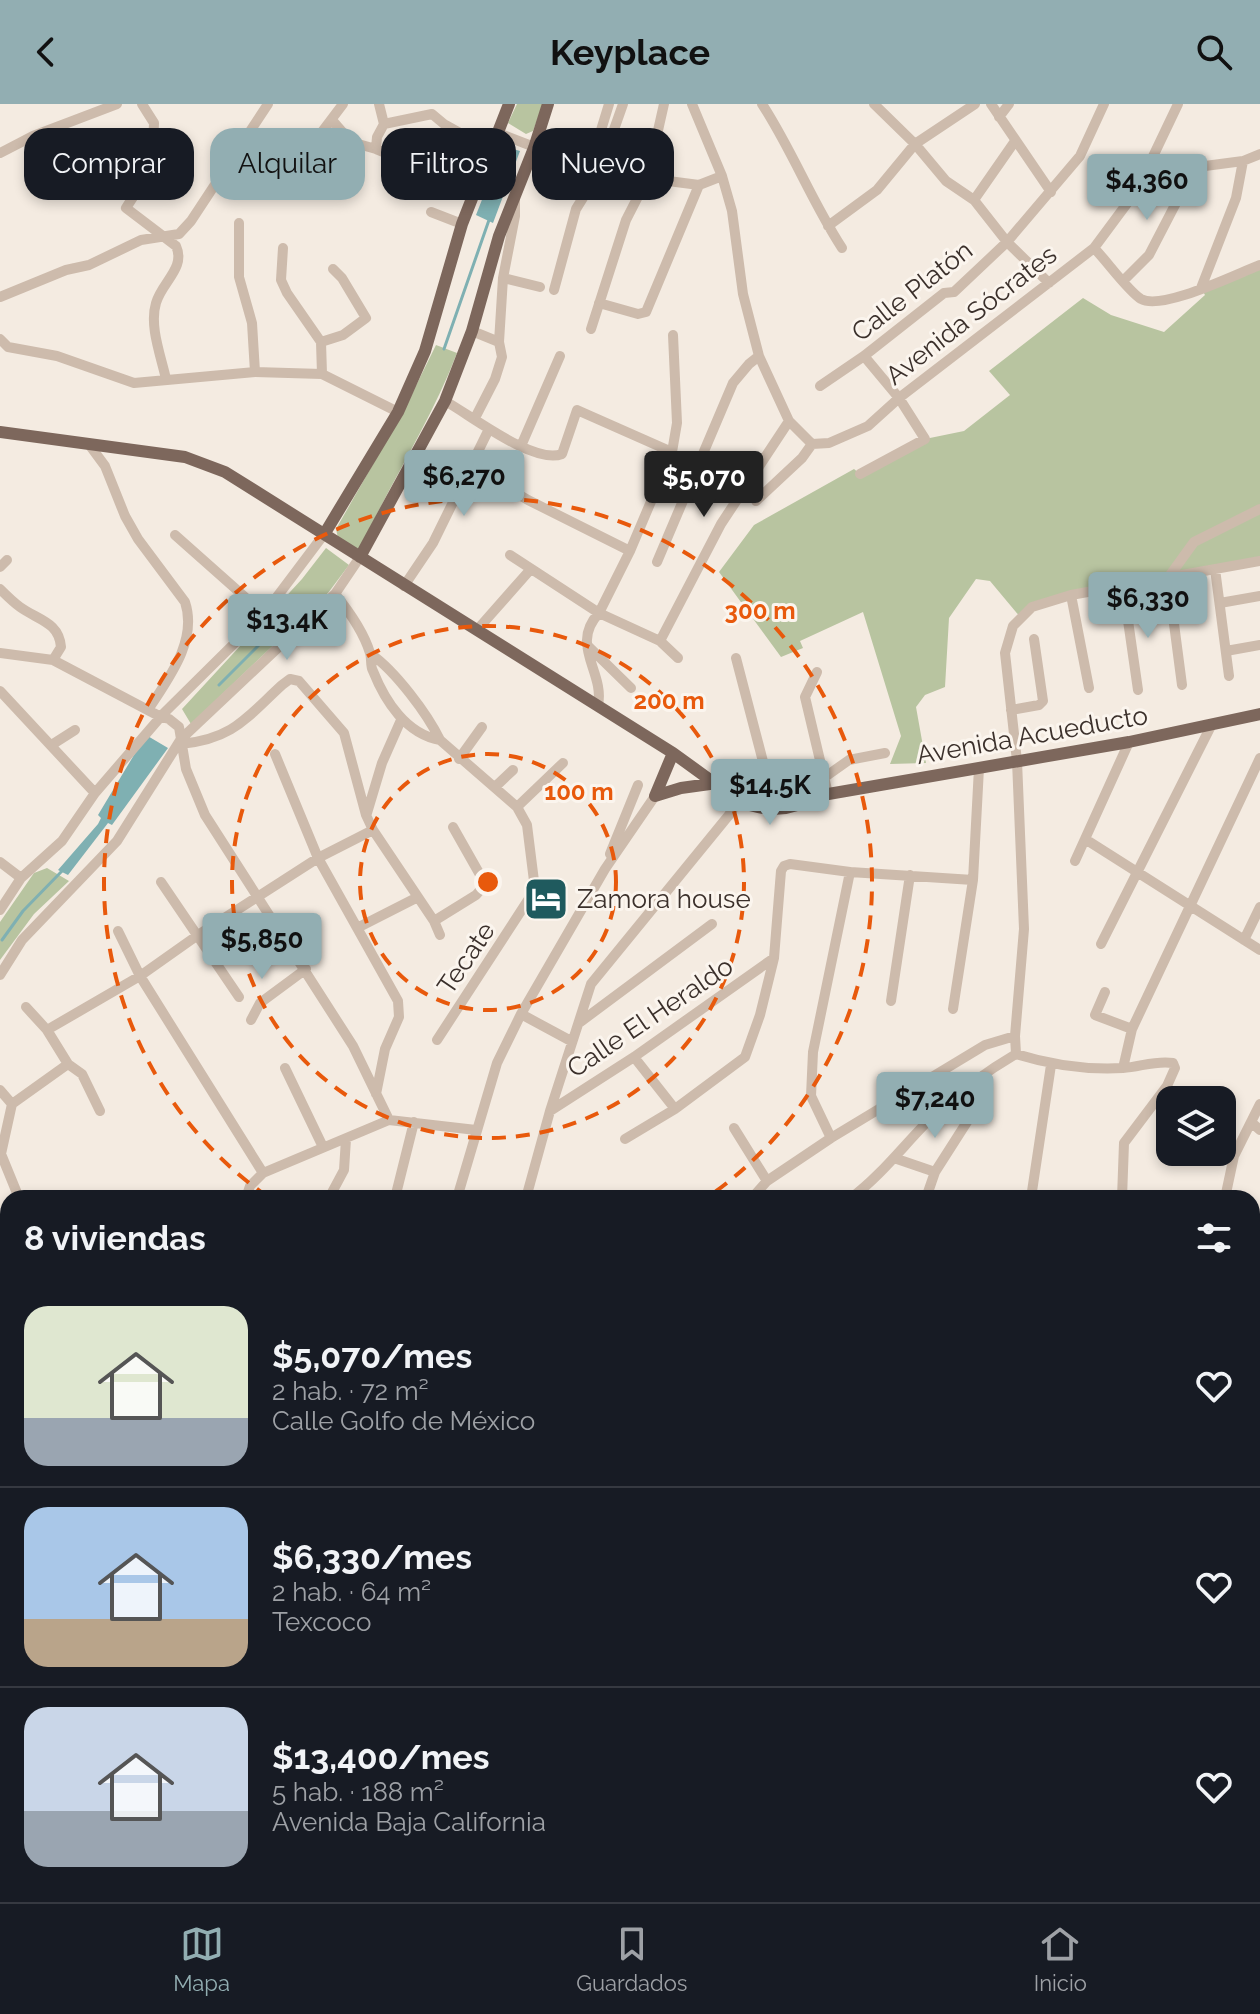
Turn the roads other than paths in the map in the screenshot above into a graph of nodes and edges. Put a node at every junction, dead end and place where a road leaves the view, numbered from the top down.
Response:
1 (117, 104) edge
2 (142, 104) edge
3 (268, 104) edge
4 (343, 104) edge
5 (379, 104) edge
6 (509, 104) edge
7 (548, 104) edge
8 (609, 104) edge
9 (623, 104) edge
10 (664, 104) edge
11 (692, 104) edge
12 (762, 104) edge
13 (874, 104) edge
14 (975, 104) edge
15 (991, 104) edge
16 (1009, 104) edge
17 (1104, 104) edge
18 (1178, 104) edge
19 (431, 109) edge
20 (999, 117) junction
21 (332, 120) junction
22 (384, 124) junction
23 (154, 128) edge
24 (326, 128) edge
25 (451, 128) edge
26 (500, 128) edge
27 (540, 128) edge
28 (602, 128) edge
29 (615, 128) edge
30 (659, 128) edge
31 (1015, 141) junction
32 (915, 144) junction
33 (376, 149) junction
34 (381, 151) edge
35 (0, 153) edge
36 (532, 153) edge
37 (1260, 154) edge
38 (1243, 161) junction
39 (722, 176) junction
40 (674, 182) edge
41 (699, 185) junction
42 (516, 191) edge
43 (1051, 192) junction
44 (131, 200) edge
45 (471, 200) edge
46 (512, 200) edge
47 (515, 200) edge
48 (582, 200) edge
49 (636, 200) edge
50 (974, 200) junction
51 (431, 212) dead end
52 (239, 223) dead end
53 (462, 224) junction
54 (828, 226) junction
55 (161, 235) junction
56 (1007, 242) junction
57 (283, 248) dead end
58 (842, 248) dead end
59 (1094, 248) junction
60 (1260, 265) edge
61 (333, 269) dead end
62 (503, 278) junction
63 (1124, 280) junction
64 (1049, 283) junction
65 (540, 287) dead end
66 (1201, 288) junction
67 (554, 290) dead end
68 (0, 297) edge
69 (599, 303) junction
70 (591, 329) dead end
71 (472, 331) junction
72 (673, 335) dead end
73 (0, 339) edge
74 (321, 342) junction
75 (499, 342) junction
76 (560, 356) dead end
77 (759, 356) junction
78 (864, 356) junction
79 (255, 372) junction
80 (322, 374) junction
81 (166, 379) junction
82 (820, 386) dead end
83 (899, 398) junction
84 (445, 401) junction
85 (398, 412) junction
86 (475, 418) junction
87 (789, 421) junction
88 (489, 429) junction
89 (0, 432) edge
90 (88, 443) junction
91 (812, 444) junction
92 (521, 446) junction
93 (672, 452) junction
94 (471, 466) junction
95 (860, 474) dead end
96 (756, 501) dead end
97 (1260, 509) edge
98 (325, 533) junction
99 (175, 535) dead end
100 (630, 551) junction
101 (510, 555) dead end
102 (360, 557) junction
103 (1260, 561) edge
104 (657, 562) dead end
105 (1215, 569) junction
106 (530, 570) junction
107 (1168, 578) junction
108 (404, 586) junction
109 (1123, 586) junction
110 (0, 589) edge
111 (335, 594) junction
112 (1071, 595) junction
113 (1260, 596) edge
114 (1220, 603) junction
115 (599, 613) junction
116 (264, 614) junction
117 (477, 630) junction
118 (1034, 639) dead end
119 (660, 641) junction
120 (587, 645) junction
121 (1260, 645) edge
122 (1226, 651) junction
123 (0, 653) edge
124 (371, 654) junction
125 (678, 658) dead end
126 (736, 658) dead end
127 (53, 660) junction
128 (817, 672) dead end
129 (1229, 676) dead end
130 (1182, 685) dead end
131 (631, 688) dead end
132 (1089, 688) dead end
133 (1138, 690) dead end
134 (3, 694) edge
135 (598, 705) junction
136 (148, 710) junction
137 (1011, 710) junction
138 (1260, 714) edge
139 (161, 717) junction
140 (401, 720) junction
141 (1212, 724) junction
142 (482, 727) dead end
143 (75, 730) dead end
144 (440, 740) junction
145 (181, 742) junction
146 (1129, 742) junction
147 (53, 744) junction
148 (673, 753) junction
149 (885, 753) dead end
150 (275, 754) dead end
151 (1260, 758) edge
152 (459, 759) junction
153 (1017, 761) junction
154 (563, 763) dead end
155 (979, 768) junction
156 (513, 770) dead end
157 (825, 777) junction
158 (717, 783) junction
159 (638, 785) dead end
160 (495, 787) junction
161 (95, 793) junction
162 (828, 794) junction
163 (737, 795) junction
164 (655, 796) junction
165 (772, 796) junction
166 (811, 797) junction
167 (517, 807) junction
168 (366, 815) junction
169 (453, 827) dead end
170 (373, 830) junction
171 (1085, 839) junction
172 (318, 858) junction
173 (1075, 861) dead end
174 (0, 862) edge
175 (605, 869) junction
176 (1137, 871) junction
177 (850, 872) junction
178 (910, 875) junction
179 (21, 878) junction
180 (973, 880) junction
181 (161, 882) dead end
182 (257, 896) junction
183 (418, 897) junction
184 (1191, 905) junction
185 (1260, 907) edge
186 (0, 910) edge
187 (434, 921) junction
188 (712, 924) dead end
189 (359, 927) junction
190 (118, 931) dead end
191 (198, 935) junction
192 (440, 935) dead end
193 (1244, 940) junction
194 (1101, 944) dead end
195 (1260, 950) edge
196 (774, 958) junction
197 (306, 969) junction
198 (0, 975) edge
199 (140, 976) junction
200 (1105, 992) dead end
201 (239, 997) dead end
202 (891, 1001) dead end
203 (26, 1007) dead end
204 (953, 1009) dead end
205 (521, 1014) junction
206 (251, 1020) dead end
207 (577, 1024) junction
208 (1132, 1029) junction
209 (47, 1030) junction
210 (1015, 1036) junction
211 (437, 1040) dead end
212 (571, 1041) junction
213 (1016, 1054) junction
214 (634, 1057) junction
215 (68, 1064) junction
216 (1051, 1065) junction
217 (285, 1068) dead end
218 (1123, 1068) junction
219 (0, 1090) edge
220 (376, 1095) junction
221 (981, 1100) dead end
222 (12, 1104) junction
223 (1260, 1104) edge
224 (675, 1109) junction
225 (100, 1111) dead end
226 (550, 1111) junction
227 (389, 1120) junction
228 (414, 1122) junction
229 (1251, 1122) junction
230 (734, 1128) dead end
231 (476, 1130) junction
232 (1260, 1130) edge
233 (831, 1138) junction
234 (346, 1139) junction
235 (625, 1139) dead end
236 (323, 1147) junction
237 (894, 1158) junction
238 (935, 1172) junction
239 (263, 1173) junction
240 (767, 1181) junction
241 (872, 1183) junction
242 (16, 1190) edge
243 (249, 1190) edge
244 (333, 1190) edge
245 (397, 1190) edge
246 (459, 1190) edge
247 (528, 1190) edge
248 (759, 1190) edge
249 (862, 1190) edge
250 (870, 1190) edge
251 (929, 1190) edge
252 (1032, 1190) edge
253 (1122, 1190) edge
254 (1228, 1190) edge

1 - 35 street
2 - 23 street
3 - 55 street
4 - 21 street
5 - 22 street
6 - 26 main road
7 - 27 main road
8 - 28 street
9 - 29 street
10 - 30 street
11 - 39 street
12 - 54 street
13 - 32 street
14 - 32 street
15 - 20 street
16 - 20 street
17 - 43 street, Calle Platón
18 - 59 street, Avenida Sócrates
19 - 22 street
19 - 25 street
20 - 31 street
21 - 24 street
21 - 33 street
22 - 33 street
31 - 43 street
31 - 50 street
32 - 50 street
32 - 54 street
33 - 34 street
36 - 42 main road
37 - 38 street
38 - 63 street
38 - 66 street
39 - 41 street
39 - 77 street
40 - 41 street
41 - 69 street
43 - 56 street, Calle Platón
44 - 55 street
45 - 53 main road
46 - 71 main road
47 - 62 street
48 - 67 street
49 - 69 street
50 - 56 street
51 - 53 street
52 - 79 street
53 - 85 main road
54 - 58 street
55 - 68 street
55 - 81 street
56 - 64 street
56 - 78 street, Calle Platón
57 - 74 street
59 - 63 street
59 - 64 street, Avenida Sócrates
60 - 66 street
61 - 74 street
62 - 65 street
62 - 75 street
63 - 66 street
64 - 83 street, Avenida Sócrates
69 - 70 street
71 - 75 street
71 - 84 main road
72 - 93 street
73 - 81 street
74 - 80 street
75 - 86 street
76 - 92 street
77 - 87 street
77 - 104 street
78 - 82 street, Calle Platón
78 - 83 street
79 - 80 street
79 - 81 street
80 - 85 street
83 - 91 street, Avenida Sócrates
83 - 95 street
84 - 86 street
84 - 102 main road
85 - 98 main road
86 - 88 street
87 - 91 street
87 - 119 street
88 - 92 street
88 - 94 street
89 - 90 main road, Avenida Acueducto
90 - 98 main road, Avenida Acueducto
90 - 136 street
91 - 96 street
92 - 93 street
93 - 100 street
94 - 100 street
94 - 108 street
97 - 107 street
98 - 102 main road, Avenida Acueducto
98 - 116 street
99 - 116 street
100 - 115 street
101 - 106 street
102 - 108 main road, Avenida Acueducto
102 - 111 street
103 - 105 street
105 - 107 street
105 - 114 street
106 - 115 street
106 - 117 street
107 - 109 street
107 - 130 street
108 - 117 main road, Avenida Acueducto
109 - 112 street
109 - 133 street
110 - 127 street
111 - 124 street
111 - 145 street
112 - 132 street
112 - 137 street
113 - 114 street
114 - 122 street
115 - 119 street
115 - 120 street
116 - 139 street
117 - 135 main road, Avenida Acueducto
118 - 137 street
119 - 125 street
120 - 131 street
120 - 135 street
121 - 122 street
122 - 129 street
123 - 127 street
124 - 140 street
124 - 144 street
126 - 165 street
127 - 136 street
128 - 157 street
134 - 147 street
135 - 148 main road, Avenida Acueducto
136 - 139 street
137 - 153 street
138 - 141 main road, Avenida Acueducto
139 - 145 street
139 - 161 street
140 - 144 street
140 - 168 street
141 - 146 main road, Avenida Acueducto
141 - 176 street
142 - 152 street
143 - 147 street
144 - 152 street
145 - 168 street
145 - 182 street
145 - 198 street
146 - 153 main road, Avenida Acueducto
146 - 171 street
147 - 161 street
148 - 158 main road, Avenida Acueducto
148 - 164 main road
149 - 157 street
150 - 172 street
151 - 184 street
152 - 160 street
153 - 155 main road, Avenida Acueducto
153 - 210 street
154 - 167 street
155 - 162 main road, Avenida Acueducto
155 - 180 street
156 - 160 street
157 - 162 street
158 - 163 main road, Avenida Acueducto
158 - 164 main road
159 - 175 street
160 - 167 street
161 - 179 street
162 - 166 main road, Avenida Acueducto
163 - 165 main road, Avenida Acueducto
163 - 166 main road, Avenida Acueducto
163 - 207 street
164 - 175 street
165 - 166 main road, Avenida Acueducto
167 - 211 street, Tecate
168 - 170 street
169 - 187 street
170 - 172 street
170 - 183 street
171 - 173 street
171 - 176 street
172 - 182 street
172 - 189 street
174 - 179 street
175 - 205 street
176 - 184 street
176 - 194 street
177 - 178 street
177 - 196 street
177 - 233 street
178 - 180 street
178 - 202 street
179 - 186 street
180 - 204 street
181 - 191 street
182 - 191 street
182 - 197 street
183 - 187 street
183 - 189 street
184 - 193 street
184 - 208 street
185 - 193 street
187 - 192 street
188 - 207 street
189 - 220 street
190 - 199 street
191 - 199 street
191 - 201 street
193 - 195 street
196 - 214 street, Calle El Heraldo
196 - 224 street
197 - 206 street
197 - 220 street
199 - 209 street
199 - 239 street
200 - 208 street
203 - 209 street
205 - 212 street
205 - 231 street
207 - 212 street
208 - 218 street
209 - 215 street
210 - 213 street
210 - 233 street
212 - 226 street
213 - 216 street
213 - 237 street
214 - 224 street
214 - 226 street, Calle El Heraldo
215 - 222 street
215 - 225 street
216 - 218 street
216 - 252 street
217 - 236 street
218 - 253 street
219 - 222 street
220 - 227 street
221 - 238 street
222 - 242 street
223 - 229 street
224 - 235 street
226 - 247 street
227 - 228 street
227 - 234 street
228 - 231 street
228 - 245 street
229 - 232 street
229 - 254 street
230 - 240 street
231 - 246 street
233 - 240 street
234 - 236 street
234 - 244 street
236 - 239 street
237 - 238 street
237 - 241 street
238 - 251 street
239 - 243 street
240 - 248 street
241 - 249 street
241 - 250 street

